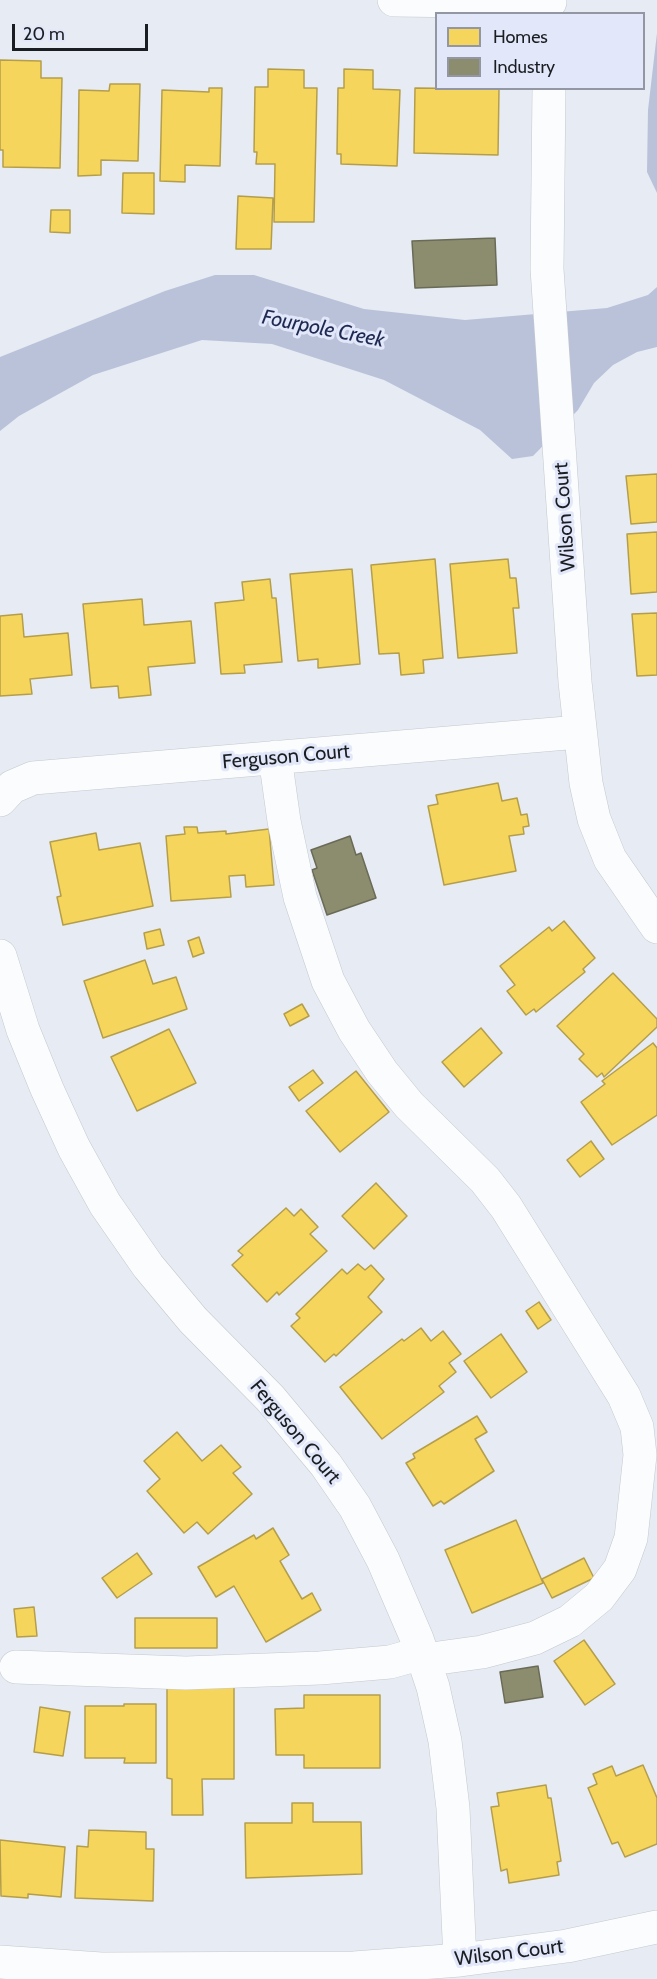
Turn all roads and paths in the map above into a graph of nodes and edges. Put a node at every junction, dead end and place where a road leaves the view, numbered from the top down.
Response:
1 (394, 0) edge
2 (550, 5) edge
3 (549, 90) edge
4 (579, 732) junction
5 (275, 758) junction
6 (0, 800) edge
7 (657, 927) edge
8 (0, 956) edge
9 (423, 1657) junction
10 (16, 1667) dead end
11 (657, 1927) edge
12 (460, 1960) junction
13 (0, 1962) edge

1 - 2 street
3 - 4 street, Wilson Court
4 - 5 street, Ferguson Court
4 - 7 street, Wilson Court
5 - 6 street, Ferguson Court
5 - 9 street
8 - 9 street, Ferguson Court
9 - 10 street
9 - 12 street, Ferguson Court
11 - 12 street, Wilson Court
12 - 13 street, Wilson Court

